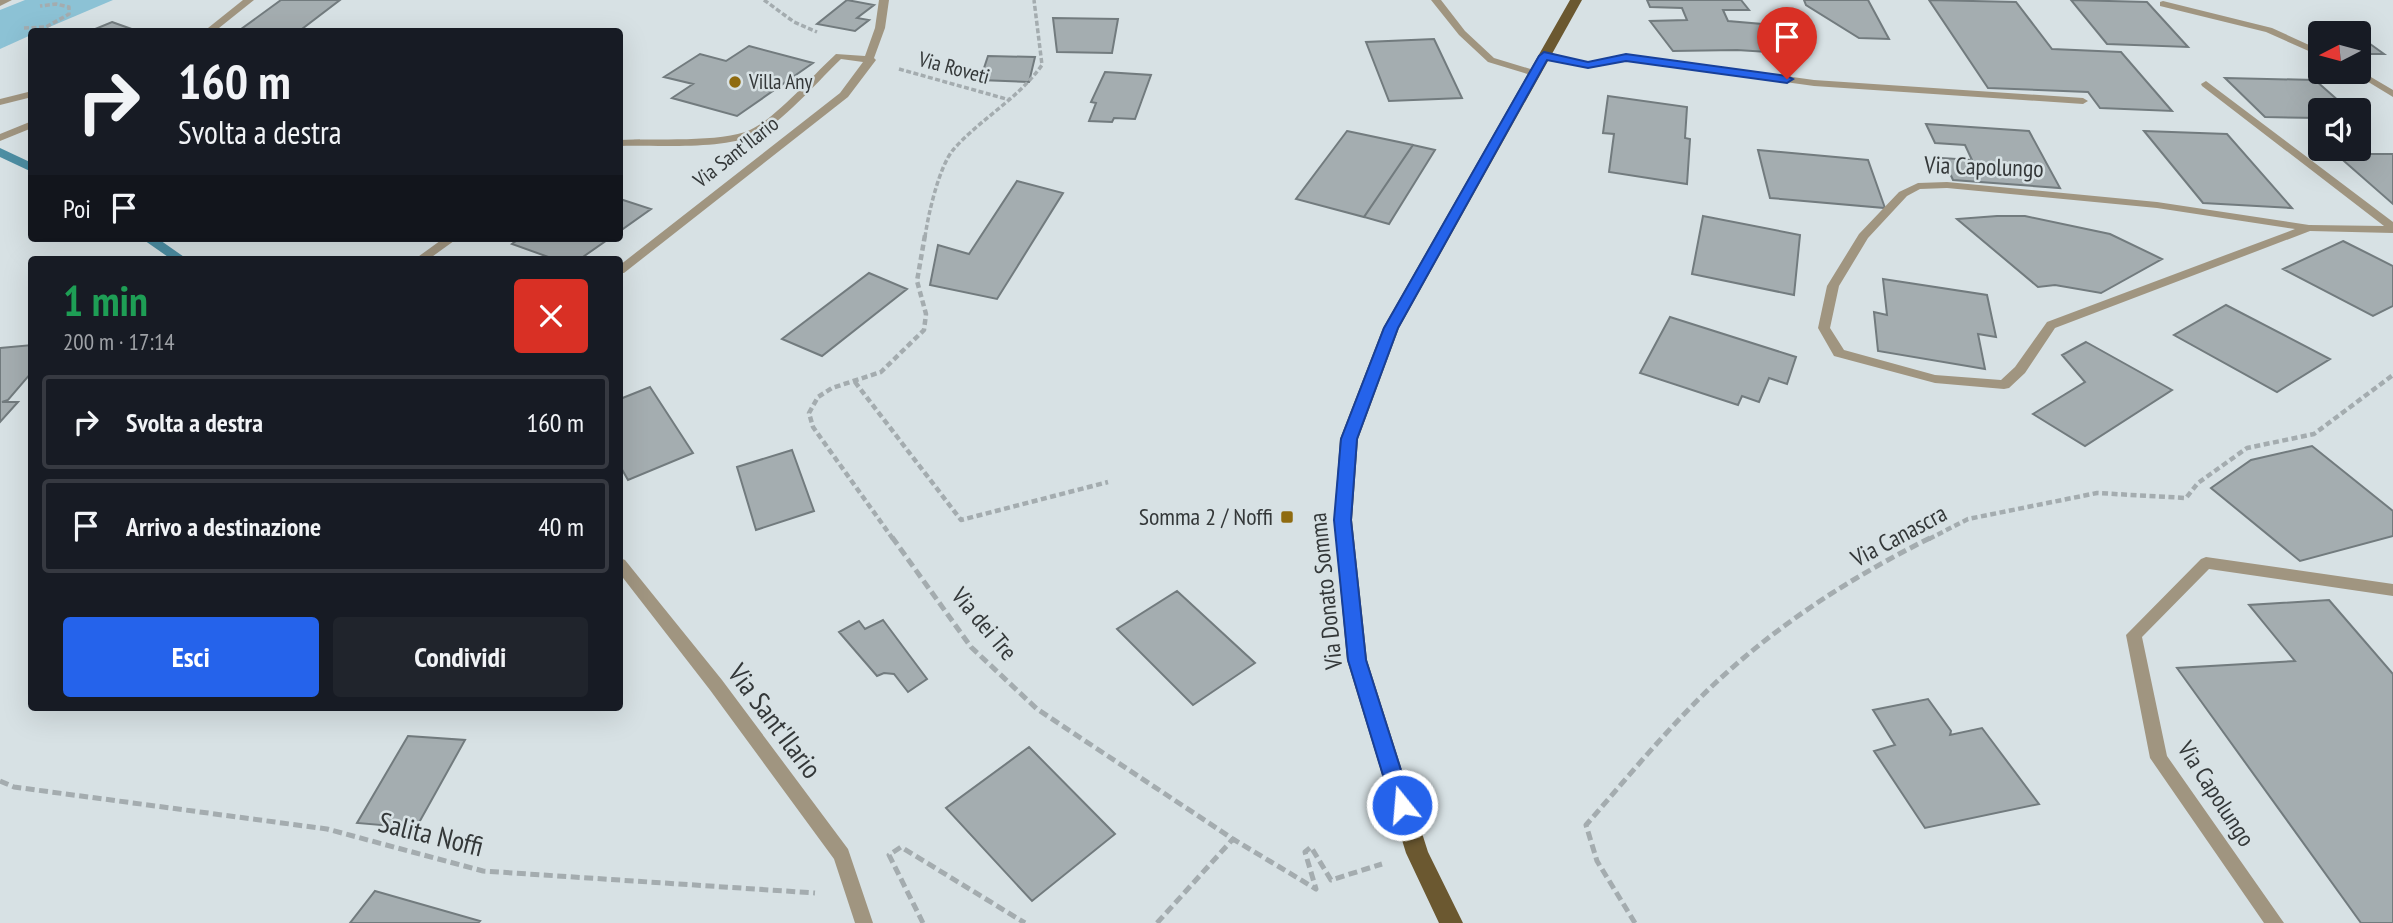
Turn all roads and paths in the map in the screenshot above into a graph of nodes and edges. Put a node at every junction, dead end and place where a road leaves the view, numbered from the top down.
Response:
1 (7, 0) edge
2 (249, 0) edge
3 (764, 0) edge
4 (884, 0) edge
5 (1034, 0) edge
6 (1436, 0) edge
7 (1576, 0) edge
8 (0, 3) edge
9 (2163, 4) dead end
10 (212, 28) edge
11 (825, 35) dead end
12 (2308, 48) edge
13 (1544, 56) junction
14 (871, 60) junction
15 (889, 67) dead end
16 (1534, 73) junction
17 (2371, 81) edge
18 (2206, 84) dead end
19 (2393, 94) edge
20 (28, 95) edge
21 (1010, 100) junction
22 (2083, 101) dead end
23 (0, 102) edge
24 (28, 126) edge
25 (0, 138) edge
26 (623, 143) edge
27 (2309, 228) junction
28 (2393, 229) edge
29 (446, 242) edge
30 (425, 256) edge
31 (623, 268) edge
32 (2393, 374) edge
33 (855, 382) junction
34 (1108, 482) dead end
35 (623, 568) edge
36 (2393, 590) edge
37 (0, 781) edge
38 (1233, 839) junction
39 (1417, 853) junction
40 (856, 895) junction
41 (864, 923) edge
42 (923, 923) edge
43 (1025, 923) edge
44 (1157, 923) edge
45 (1451, 923) edge
46 (1635, 923) edge
47 (2275, 923) edge

1 - 8 street
2 - 10 street
3 - 11 path
4 - 14 street, Via Sant'Ilario
5 - 21 path, Via dei Tre
6 - 16 street
7 - 13 main road, Via Donato Somma
9 - 12 street
13 - 16 main road, Via Donato Somma
13 - 22 street
14 - 26 street, Via Sant'Ilario
14 - 31 street, Via Sant'Ilario
15 - 21 path, Via Roveti
16 - 39 main road, Via Donato Somma
17 - 19 street
18 - 28 street, Via Capolungo
20 - 23 street
21 - 33 path, Via dei Tre
24 - 25 street
27 - 27 street, Via Capolungo
27 - 28 street, Via Capolungo
29 - 30 street
32 - 46 path, Via Canascra
33 - 34 path
33 - 38 path, Via dei Tre
35 - 40 street, Via Sant'Ilario
36 - 47 street, Via Capolungo
37 - 40 path, Salita Noffi
38 - 39 path, Via dei Tre
38 - 44 path
39 - 45 main road, Via Donato Somma
40 - 41 street, Via Sant'Ilario
42 - 43 path

